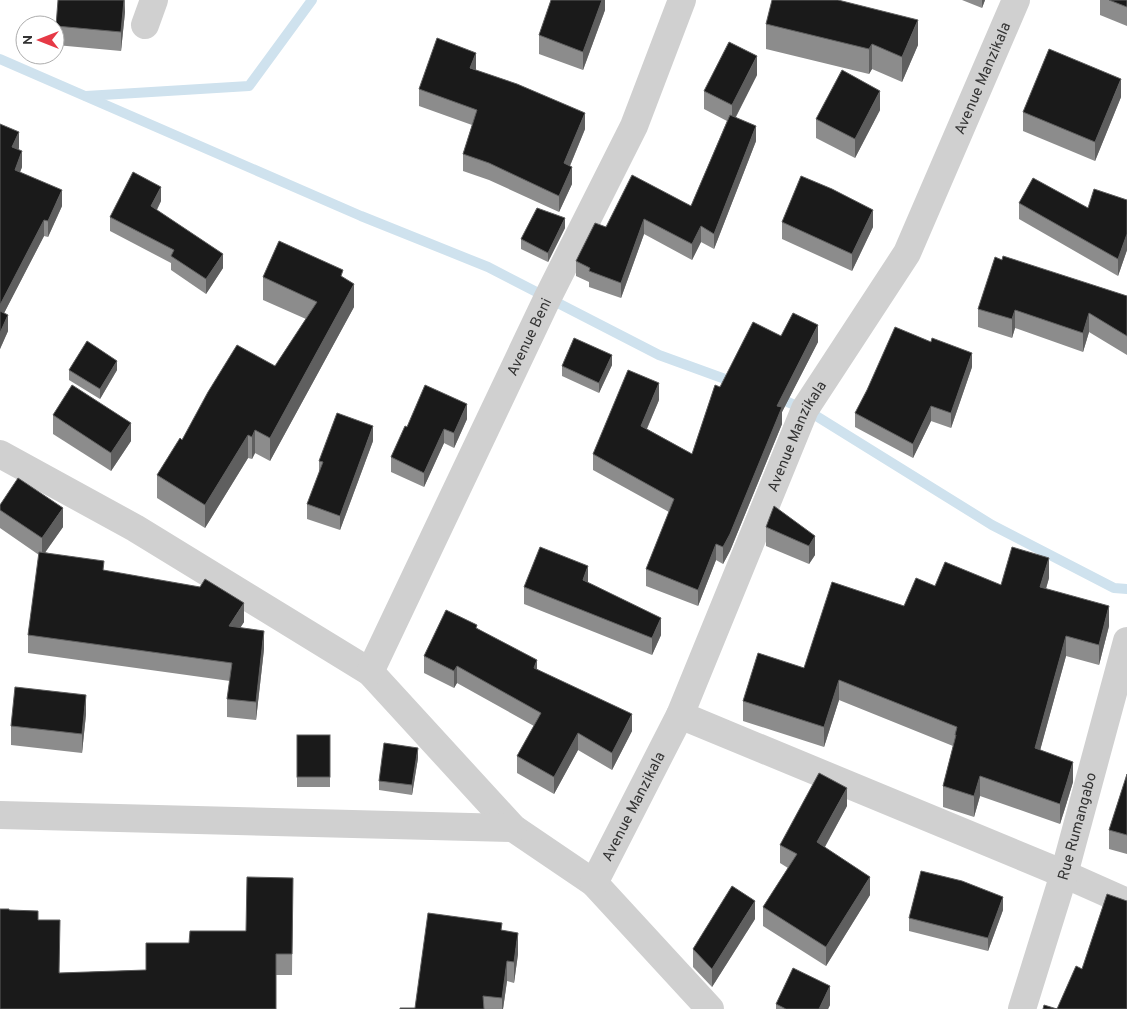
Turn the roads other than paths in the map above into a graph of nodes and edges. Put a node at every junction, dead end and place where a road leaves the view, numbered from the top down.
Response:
1 (682, 0) edge
2 (1016, 0) edge
3 (0, 454) edge
4 (1127, 641) edge
5 (370, 672) junction
6 (680, 715) junction
7 (0, 815) edge
8 (513, 828) junction
9 (1064, 874) junction
10 (594, 883) junction
11 (1127, 902) edge
12 (710, 1009) edge
13 (1022, 1009) edge

1 - 5 street, Avenue Beni
2 - 6 street, Avenue Manzikala
3 - 5 street
4 - 9 street, Rue Rumangabo
5 - 8 street
6 - 9 street
6 - 10 street, Avenue Manzikala
7 - 8 street
8 - 10 street
9 - 11 street
9 - 13 street, Rue Rumangabo
10 - 12 street

